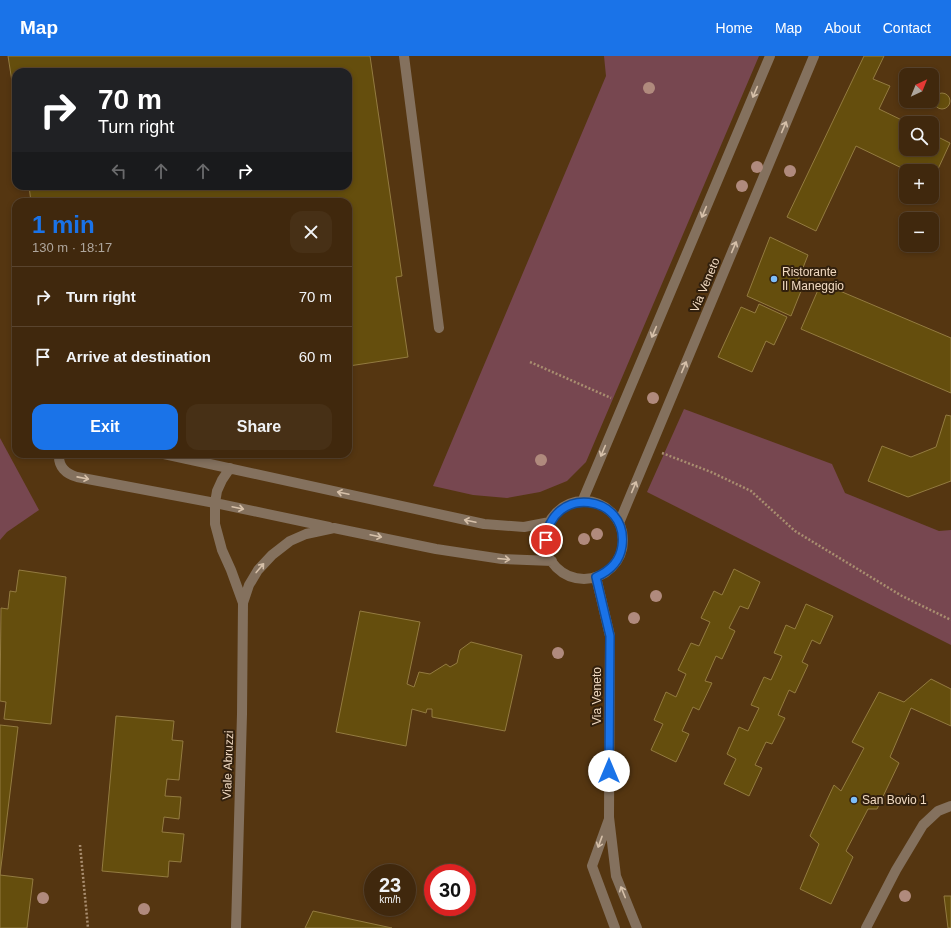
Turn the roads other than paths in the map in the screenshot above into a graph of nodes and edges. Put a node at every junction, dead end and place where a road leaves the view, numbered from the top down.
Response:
1 (404, 56) edge
2 (770, 56) edge
3 (814, 56) edge
4 (439, 328) dead end
5 (59, 458) edge
6 (183, 458) edge
7 (230, 468) junction
8 (582, 502) junction
9 (215, 503) junction
10 (550, 522) junction
11 (619, 523) junction
12 (334, 528) junction
13 (552, 561) junction
14 (596, 577) junction
15 (243, 603) junction
16 (951, 806) edge
17 (609, 817) junction
18 (236, 928) edge
19 (615, 928) edge
20 (637, 928) edge
21 (866, 928) edge

1 - 4 street
2 -> 8 street
11 -> 3 street, Via Veneto
5 -> 9 street
6 - 7 street
7 - 9 street
10 -> 7 street
8 - 10 street
8 - 11 street
9 -> 12 street
9 - 15 street
10 - 13 street
11 - 14 street
12 -> 13 street
15 -> 12 street
13 - 14 street
14 - 17 street, Via Veneto
15 - 18 street, Viale Abruzzi
16 - 21 street
17 -> 19 street, Via Veneto
20 -> 17 street, Via Veneto

